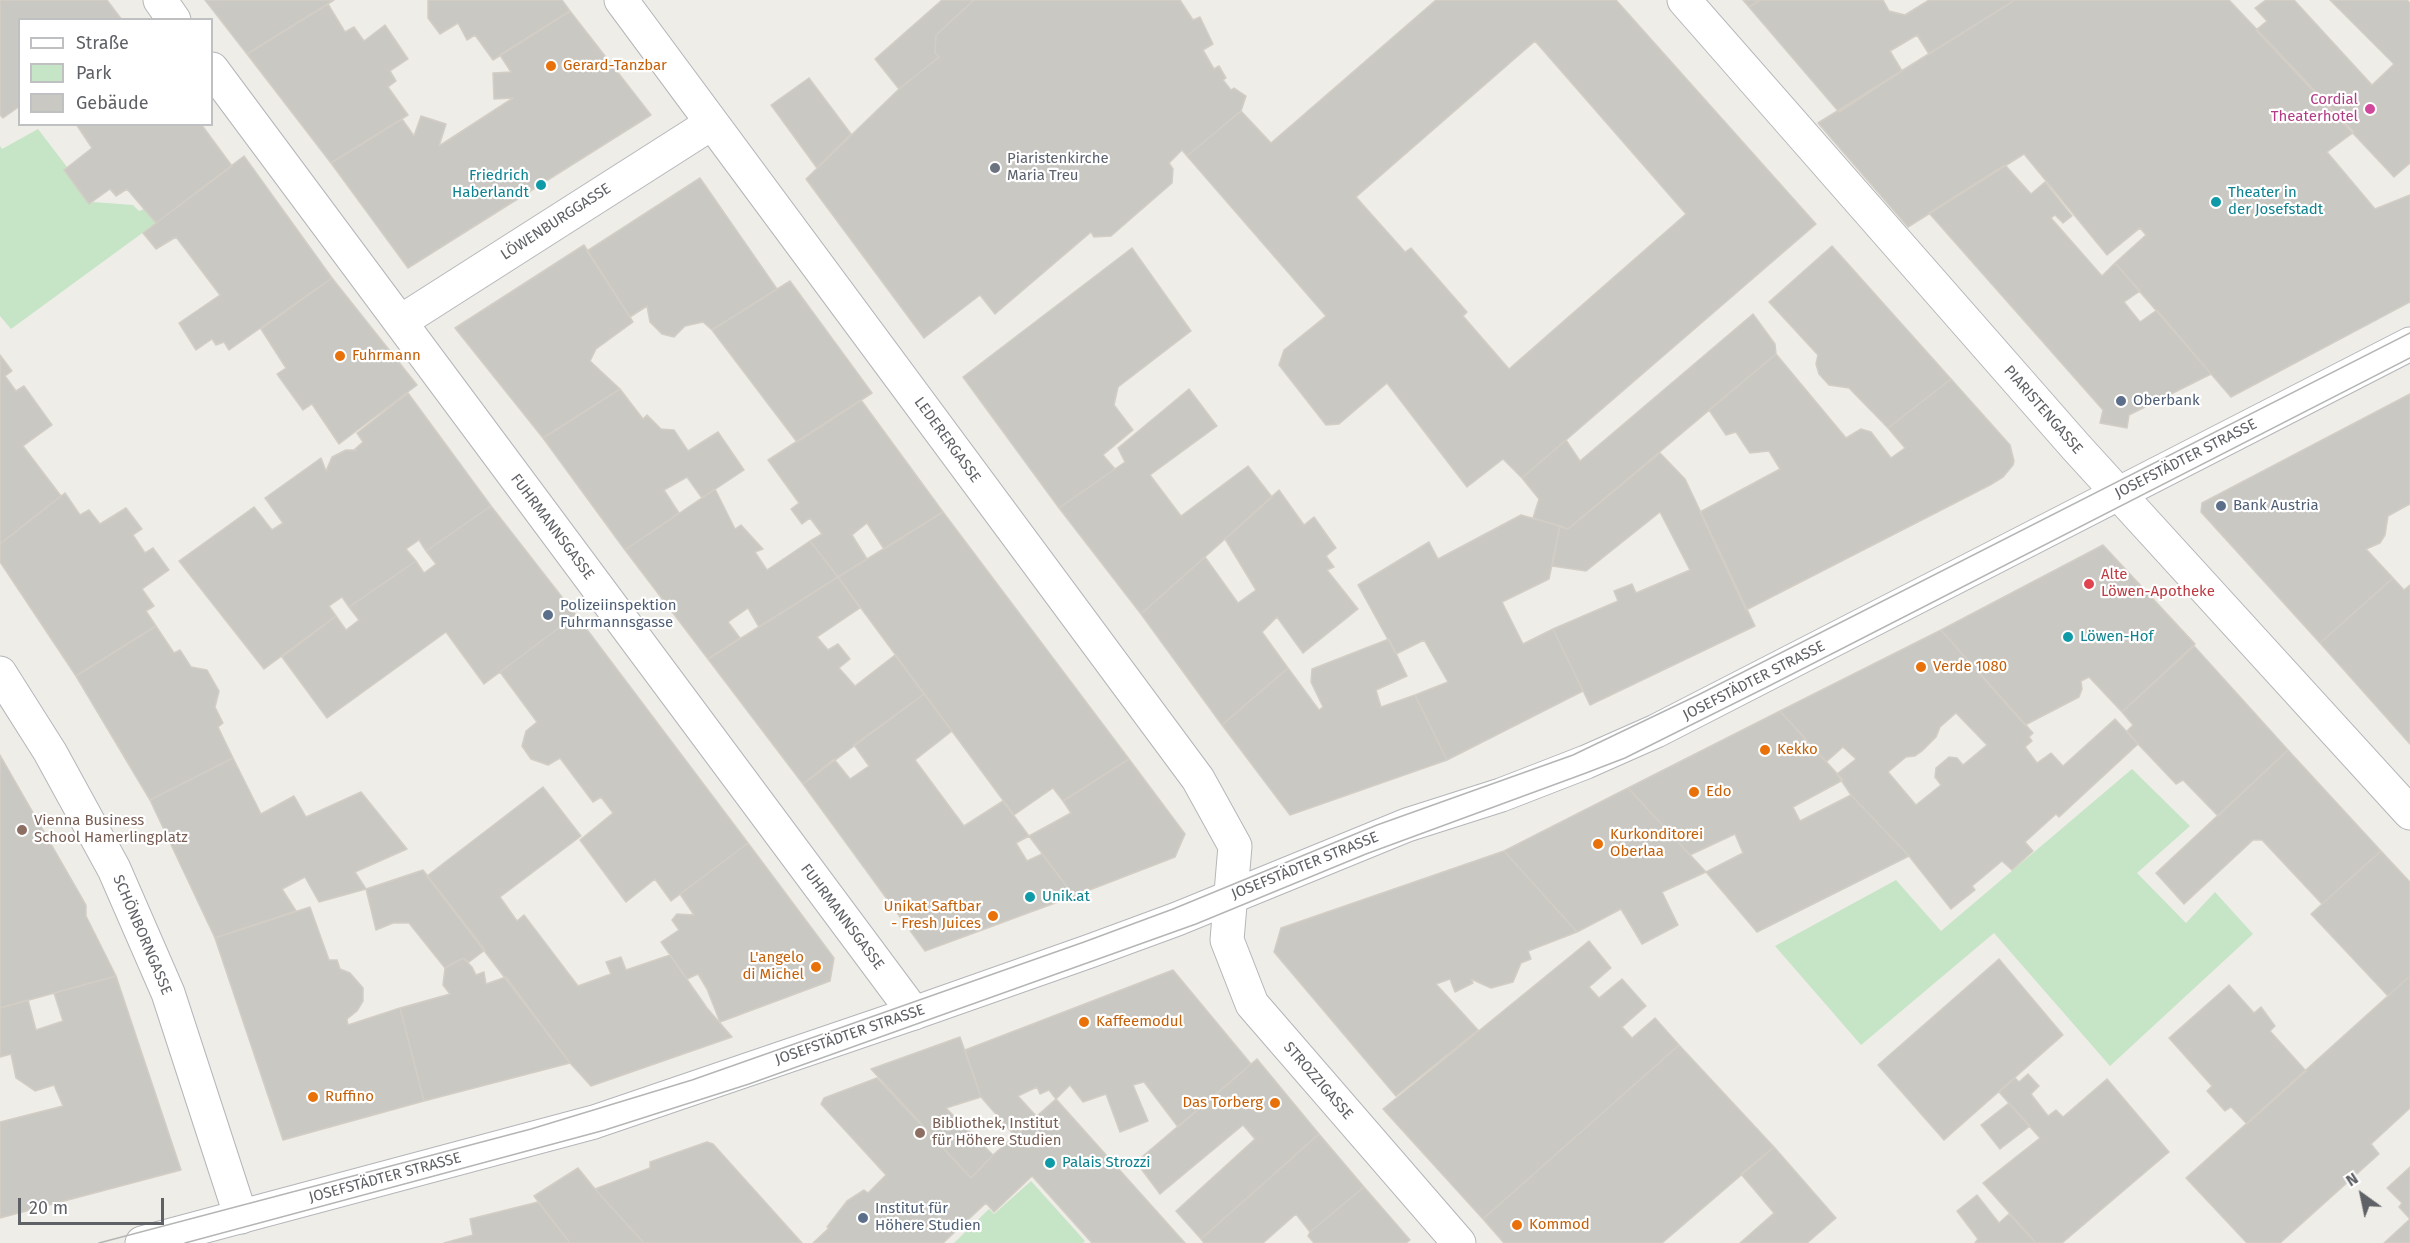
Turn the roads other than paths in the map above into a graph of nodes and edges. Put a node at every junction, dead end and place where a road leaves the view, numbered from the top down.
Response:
1 (160, 0) edge
2 (621, 0) edge
3 (1684, 0) edge
4 (173, 18) edge
5 (213, 70) edge
6 (712, 123) junction
7 (400, 322) junction
8 (2410, 344) edge
9 (2118, 493) junction
10 (0, 673) edge
11 (2410, 813) edge
12 (1230, 896) junction
13 (914, 1013) junction
14 (241, 1217) junction
15 (142, 1243) edge
16 (1459, 1243) edge

1 - 4 street
2 - 6 street, LEDERERGASSE
3 - 9 street, PIARISTENGASSE
5 - 7 street, FUHRMANNSGASSE
6 - 7 street, LÖWENBURGGASSE
6 - 12 street, LEDERERGASSE
7 - 13 street, FUHRMANNSGASSE
8 - 9 street, JOSEFSTÄDTER STRASSE
9 - 11 street, PIARISTENGASSE
9 - 12 street, JOSEFSTÄDTER STRASSE
10 - 14 street, SCHÖNBORNGASSE
12 - 13 street, JOSEFSTÄDTER STRASSE
12 - 16 street, STROZZIGASSE
13 - 14 street, JOSEFSTÄDTER STRASSE
14 - 15 street, JOSEFSTÄDTER STRASSE

